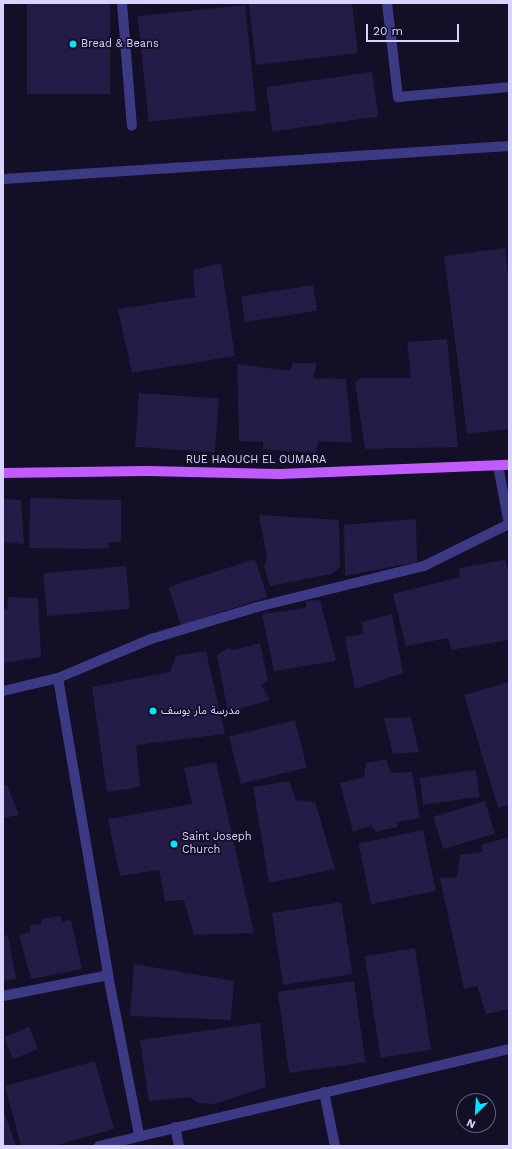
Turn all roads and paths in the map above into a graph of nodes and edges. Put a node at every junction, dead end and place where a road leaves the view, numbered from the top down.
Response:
1 (122, 3) edge
2 (387, 3) edge
3 (509, 87) edge
4 (132, 126) dead end
5 (509, 146) edge
6 (3, 179) edge
7 (509, 465) edge
8 (498, 466) junction
9 (3, 473) edge
10 (509, 524) edge
11 (58, 678) junction
12 (3, 691) edge
13 (108, 975) junction
14 (3, 996) edge
15 (509, 1049) edge
16 (324, 1092) junction
17 (175, 1127) junction
18 (140, 1135) junction
19 (98, 1146) edge
20 (179, 1146) edge
21 (335, 1146) edge

1 - 4 street
2 - 3 street
5 - 6 street
7 - 8 main road, RUE HAOUCH EL OUMARA
8 - 9 main road, RUE HAOUCH EL OUMARA
8 - 10 street
10 - 11 street
11 - 12 street
11 - 13 street
13 - 14 street
13 - 18 street
15 - 16 street
16 - 17 street
16 - 21 street
17 - 18 street
17 - 20 street
18 - 19 street

